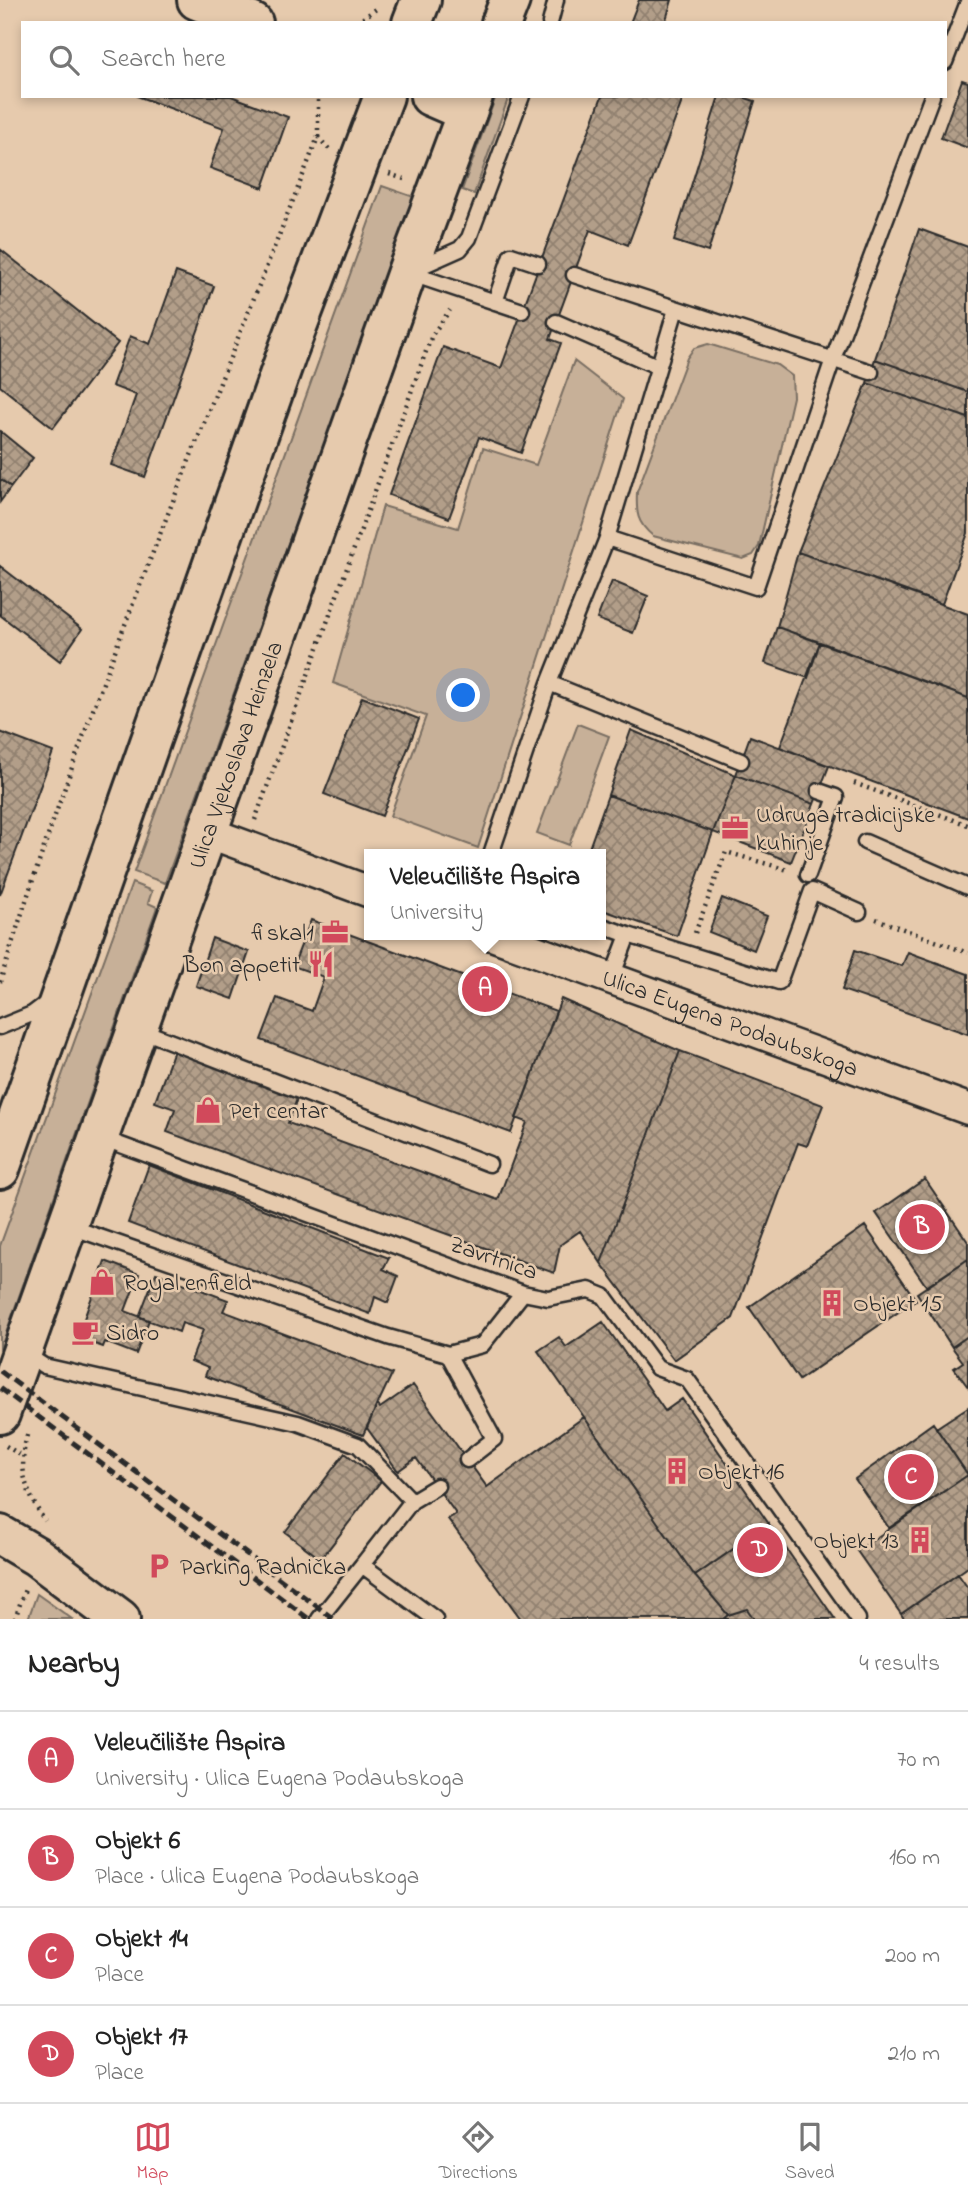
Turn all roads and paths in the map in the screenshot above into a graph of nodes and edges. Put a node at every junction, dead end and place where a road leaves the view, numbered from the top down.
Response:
1 (197, 0) edge
2 (382, 0) edge
3 (421, 0) edge
4 (510, 0) edge
5 (556, 0) edge
6 (968, 2) edge
7 (248, 21) edge
8 (359, 21) edge
9 (413, 21) edge
10 (502, 21) edge
11 (551, 21) edge
12 (947, 57) edge
13 (318, 98) edge
14 (383, 98) edge
15 (440, 98) edge
16 (521, 98) edge
17 (931, 98) edge
18 (470, 104) edge
19 (318, 137) junction
20 (331, 150) dead end
21 (382, 172) dead end
22 (417, 183) dead end
23 (538, 264) dead end
24 (407, 272) junction
25 (573, 275) dead end
26 (495, 302) junction
27 (453, 305) dead end
28 (676, 309) junction
29 (522, 311) dead end
30 (556, 322) dead end
31 (833, 359) junction
32 (657, 366) junction
33 (871, 372) dead end
34 (607, 538) junction
35 (549, 683) junction
36 (741, 761) dead end
37 (819, 791) dead end
38 (836, 797) junction
39 (968, 825) edge
40 (253, 826) dead end
41 (206, 832) junction
42 (865, 842) dead end
43 (493, 849) edge
44 (808, 876) joint
45 (968, 887) edge
46 (364, 890) edge
47 (859, 912) joint
48 (606, 927) edge
49 (628, 935) junction
50 (507, 940) edge
51 (968, 953) edge
52 (687, 954) junction
53 (612, 976) junction
54 (0, 982) edge
55 (63, 991) junction
56 (0, 1027) edge
57 (138, 1029) junction
58 (968, 1109) edge
59 (99, 1137) junction
60 (4, 1142) edge
61 (489, 1164) dead end
62 (68, 1226) junction
63 (523, 1293) junction
64 (21, 1352) junction
65 (448, 1354) junction
66 (6, 1432) edge
67 (467, 1460) dead end
68 (437, 1486) dead end
69 (412, 1501) junction
70 (44, 1530) dead end
71 (0, 1535) edge
72 (362, 1565) junction
73 (27, 1583) dead end
74 (15, 1619) edge
75 (120, 1619) edge
76 (319, 1619) edge
77 (435, 1619) edge
78 (858, 1619) edge

1 - 7 main road
2 - 8 path
3 - 9 main road
4 - 10 main road
5 - 11 lane
6 - 12 lane
13 - 19 path
14 - 55 main road
15 - 18 main road
16 - 24 lane
17 - 31 lane
18 - 24 main road, Ulica Vjekoslava Heinzela
19 - 20 path
19 - 54 path
21 - 22 path
23 - 26 lane
24 - 26 lane
24 - 41 main road, Ulica Vjekoslava Heinzela
25 - 28 lane
26 - 29 lane
27 - 40 path
28 - 31 lane
28 - 32 lane
30 - 32 lane
31 - 33 lane
31 - 34 lane
32 - 34 lane
34 - 35 lane
35 - 36 lane
35 - 43 lane
37 - 38 lane
38 - 39 path
38 - 44 lane
41 - 46 street
41 - 57 main road, Ulica Vjekoslava Heinzela
42 - 45 lane
44 - 52 path
47 - 51 path
47 - 52 lane
48 - 49 lane
49 - 52 lane
49 - 53 lane
50 - 53 street, Ulica Eugena Podaubskoga
53 - 58 street, Ulica Eugena Podaubskoga
55 - 56 lane
55 - 60 main road
57 - 59 main road, Ulica Vjekoslava Heinzela
57 - 61 lane
59 - 62 main road, Ulica Vjekoslava Heinzela
59 - 63 lane, Zavrtnica
62 - 64 main road, Ulica Vjekoslava Heinzela
62 - 65 lane
63 - 65 lane
63 - 78 lane, Zavrtnica
64 - 66 main road, Ulica Vjekoslava Heinzela
64 - 69 lane
65 - 67 lane
66 - 70 path
68 - 69 lane
69 - 72 lane
71 - 75 main road
72 - 76 lane
72 - 77 lane
73 - 74 path

